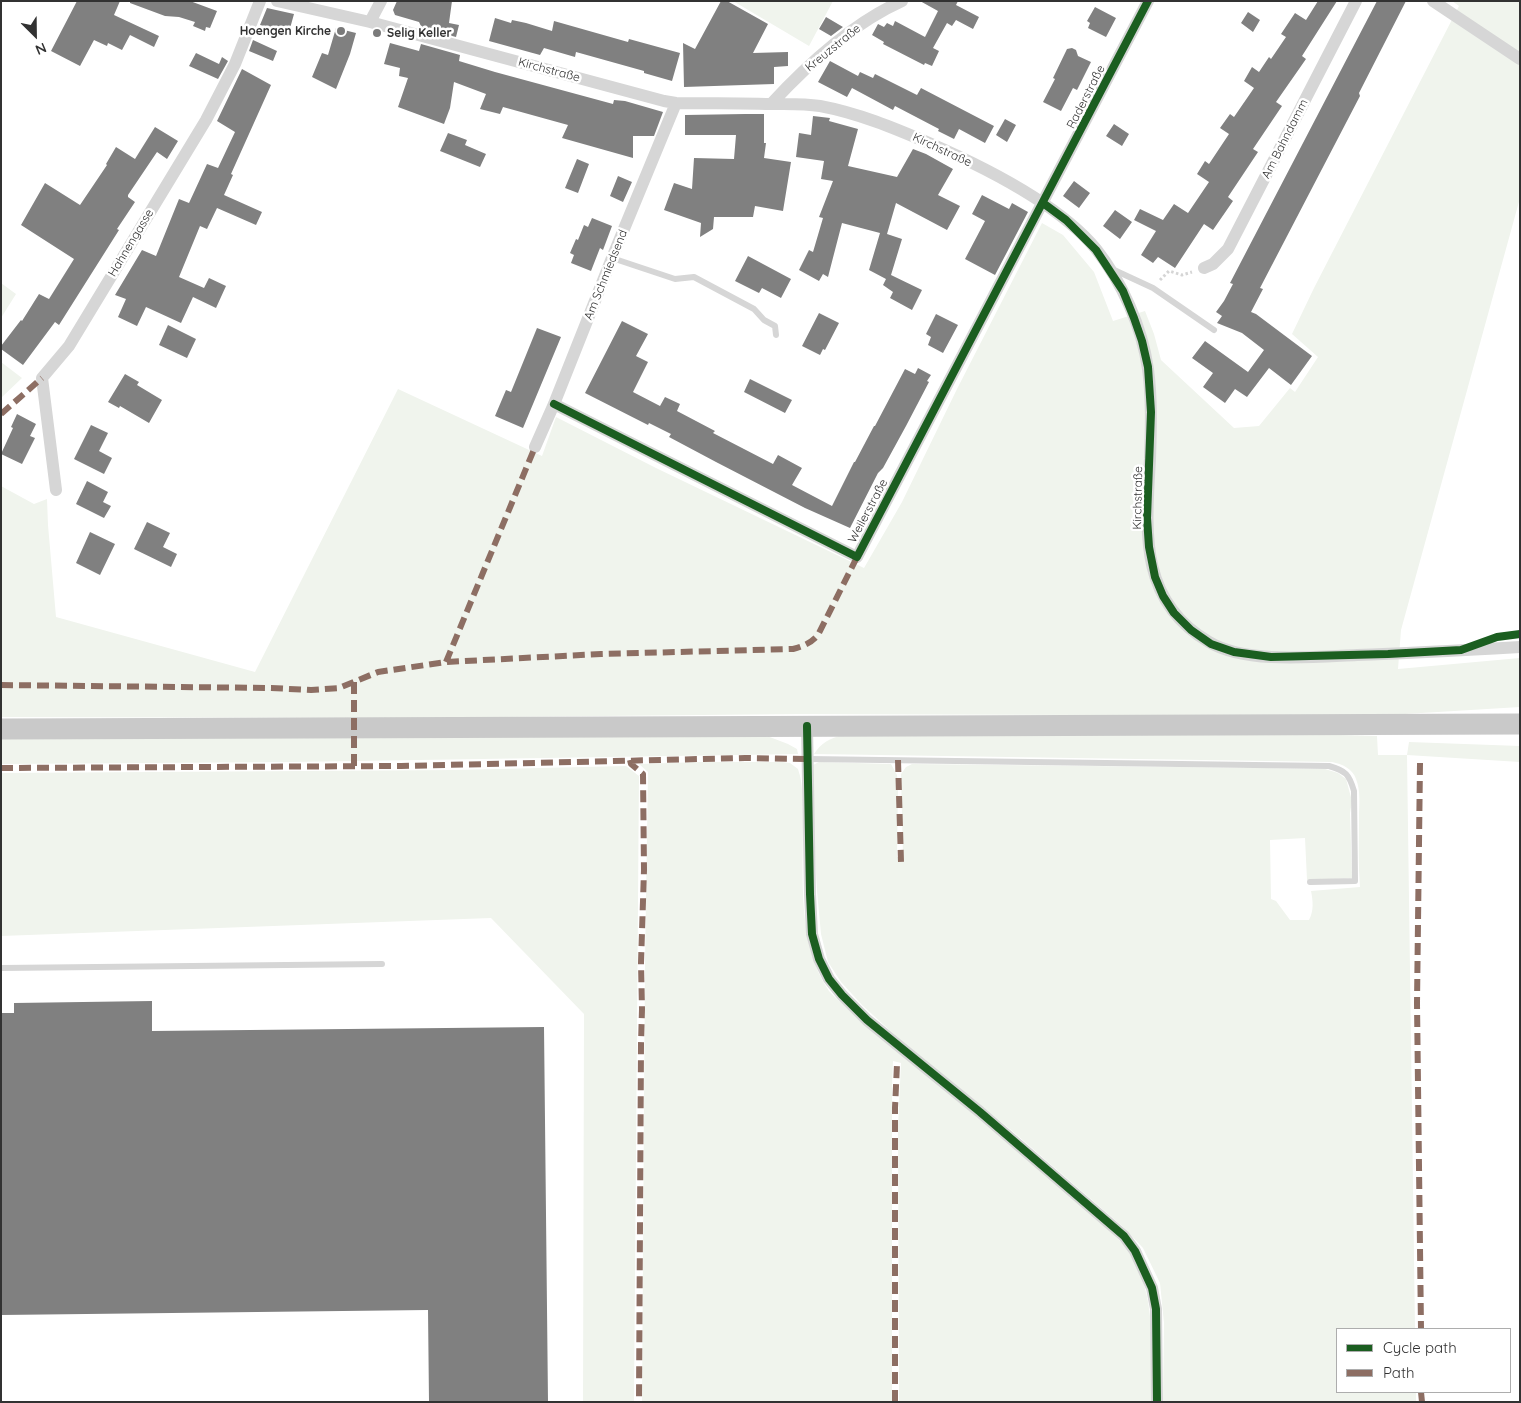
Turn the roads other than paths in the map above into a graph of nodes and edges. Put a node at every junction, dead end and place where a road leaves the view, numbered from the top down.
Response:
1 (260, 1) edge
2 (277, 1) edge
3 (381, 1) edge
4 (902, 1) edge
5 (1148, 1) edge
6 (1356, 1) edge
7 (1433, 1) edge
8 (370, 22) junction
9 (1520, 59) edge
10 (676, 102) junction
11 (771, 104) junction
12 (1043, 203) junction
13 (612, 258) junction
14 (1108, 267) junction
15 (1204, 268) road end
16 (1214, 330) dead end
17 (776, 335) dead end
18 (554, 404) junction
19 (535, 448) dead end
20 (56, 490) dead end
21 (1520, 647) edge
22 (1520, 724) edge
23 (807, 726) junction
24 (1, 728) edge
25 (807, 759) junction
26 (1310, 882) dead end
27 (382, 964) dead end
28 (1, 968) edge
29 (1157, 1402) edge

1 - 20 street, Hahnengasse
2 - 8 street, Kirchstraße
3 - 8 street
4 - 11 street, Kreuzstraße
5 - 12 street, Raderstraße
6 - 15 street, Am Bahndamm
7 - 9 street
8 - 10 street, Kirchstraße
10 - 11 street, Kirchstraße
10 - 13 street, Am Schmiedsend
11 - 12 street, Kirchstraße
12 - 14 street, Kirchstraße
12 - 18 street, Weilerstraße
13 - 17 lane
13 - 18 street, Am Schmiedsend
14 - 16 lane
14 - 21 street, Kirchstraße
18 - 19 street, Am Schmiedsend
22 - 23 main road
23 - 24 main road
23 - 25 street
25 - 26 lane
25 - 29 street
27 - 28 lane

